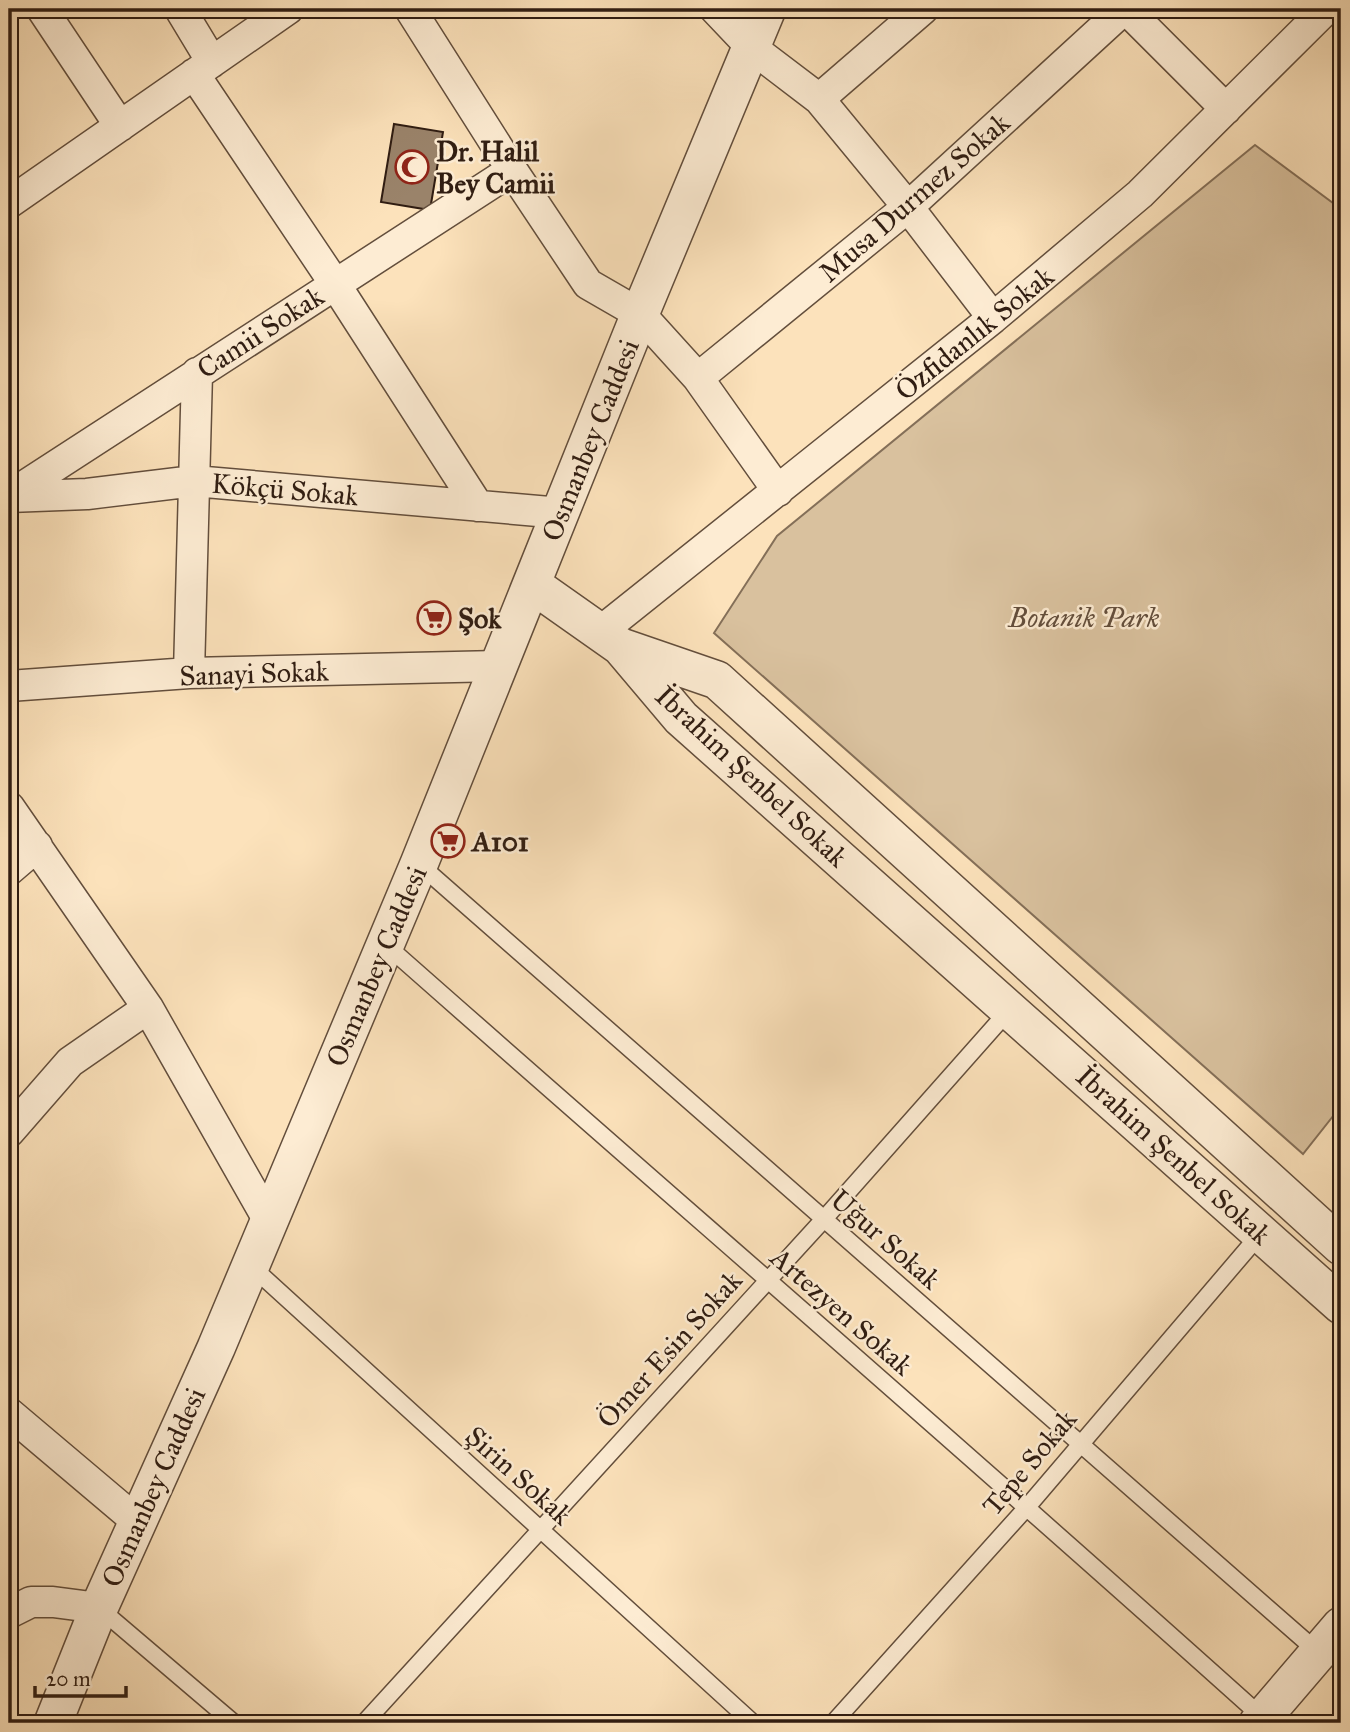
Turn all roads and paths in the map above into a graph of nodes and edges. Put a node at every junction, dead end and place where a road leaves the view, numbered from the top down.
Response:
1 (42, 9) edge
2 (180, 9) edge
3 (288, 9) edge
4 (410, 9) edge
5 (715, 9) edge
6 (767, 9) edge
7 (923, 9) edge
8 (1125, 9) edge
9 (1326, 9) edge
10 (752, 48) junction
11 (203, 68) junction
12 (819, 99) junction
13 (1226, 109) junction
14 (120, 126) junction
15 (512, 170) junction
16 (9, 203) edge
17 (908, 207) junction
18 (335, 284) junction
19 (640, 314) junction
20 (993, 318) junction
21 (197, 373) junction
22 (698, 378) junction
23 (194, 481) junction
24 (778, 491) junction
25 (9, 496) edge
26 (478, 506) junction
27 (561, 513) junction
28 (533, 585) junction
29 (610, 640) junction
30 (499, 666) junction
31 (189, 673) junction
32 (9, 686) edge
33 (9, 807) edge
34 (37, 846) junction
35 (419, 864) junction
36 (9, 870) edge
37 (385, 944) junction
38 (1042, 975) junction
39 (148, 1008) junction
40 (1010, 1009) junction
41 (9, 1132) edge
42 (824, 1219) junction
43 (269, 1221) junction
44 (1261, 1233) junction
45 (1341, 1246) edge
46 (250, 1265) junction
47 (767, 1281) junction
48 (1341, 1305) edge
49 (9, 1413) edge
50 (1080, 1443) junction
51 (1028, 1506) junction
52 (138, 1522) junction
53 (540, 1529) junction
54 (99, 1608) junction
55 (9, 1613) edge
56 (1330, 1639) edge
57 (1261, 1720) edge
58 (53, 1723) edge
59 (234, 1723) edge
60 (364, 1723) edge
61 (753, 1723) edge
62 (834, 1723) edge

1 - 14 street
2 - 11 street
3 - 11 street
4 - 15 street
5 - 10 street
6 - 10 street, Osmanbey Caddesi
7 - 12 street
8 - 13 street
8 - 17 street, Musa Durmez Sokak
9 - 13 street, Özfidanlık Sokak
10 - 12 street
10 - 19 street, Osmanbey Caddesi
11 - 14 street
11 - 18 street
12 - 17 street
13 - 20 street, Özfidanlık Sokak
14 - 16 street
15 - 18 street, Camii Sokak
15 - 19 street
17 - 20 street
17 - 22 street, Musa Durmez Sokak
18 - 21 street, Camii Sokak
18 - 26 street
19 - 22 street
19 - 27 street, Osmanbey Caddesi
20 - 24 street, Özfidanlık Sokak
21 - 23 street
21 - 25 street, Camii Sokak
22 - 24 street
23 - 25 street, Kökçü Sokak
23 - 26 street, Kökçü Sokak
23 - 31 street
24 - 29 street, Özfidanlık Sokak
26 - 27 street, Kökçü Sokak
27 - 28 street, Osmanbey Caddesi
28 - 29 street
28 - 30 street, Osmanbey Caddesi
29 - 38 street, İbrahim Şenbel Sokak
29 - 40 street, İbrahim Şenbel Sokak
30 - 31 street, Sanayi Sokak
30 - 35 street, Osmanbey Caddesi
31 - 32 street, Sanayi Sokak
33 - 34 street
34 - 36 street
34 - 39 street
35 - 37 street, Osmanbey Caddesi
35 - 42 lane, Uğur Sokak
37 - 43 street, Osmanbey Caddesi
37 - 47 lane, Artezyen Sokak
38 - 40 street
38 - 45 street, İbrahim Şenbel Sokak
39 - 41 street
39 - 43 street
40 - 42 lane, Ömer Esin Sokak
40 - 44 street, İbrahim Şenbel Sokak
42 - 47 lane, Ömer Esin Sokak
42 - 50 lane, Uğur Sokak
43 - 46 street, Osmanbey Caddesi
44 - 48 street, İbrahim Şenbel Sokak
44 - 50 lane, Tepe Sokak
46 - 52 street, Osmanbey Caddesi
46 - 53 lane, Şirin Sokak
47 - 51 lane, Artezyen Sokak
47 - 53 lane, Ömer Esin Sokak
49 - 52 street
50 - 51 lane, Tepe Sokak
50 - 56 lane, Uğur Sokak
51 - 57 lane, Artezyen Sokak
51 - 62 lane, Tepe Sokak
52 - 54 street, Osmanbey Caddesi
53 - 60 lane, Ömer Esin Sokak
53 - 61 lane, Şirin Sokak
54 - 55 street
54 - 58 street, Osmanbey Caddesi
54 - 59 lane
56 - 57 street

